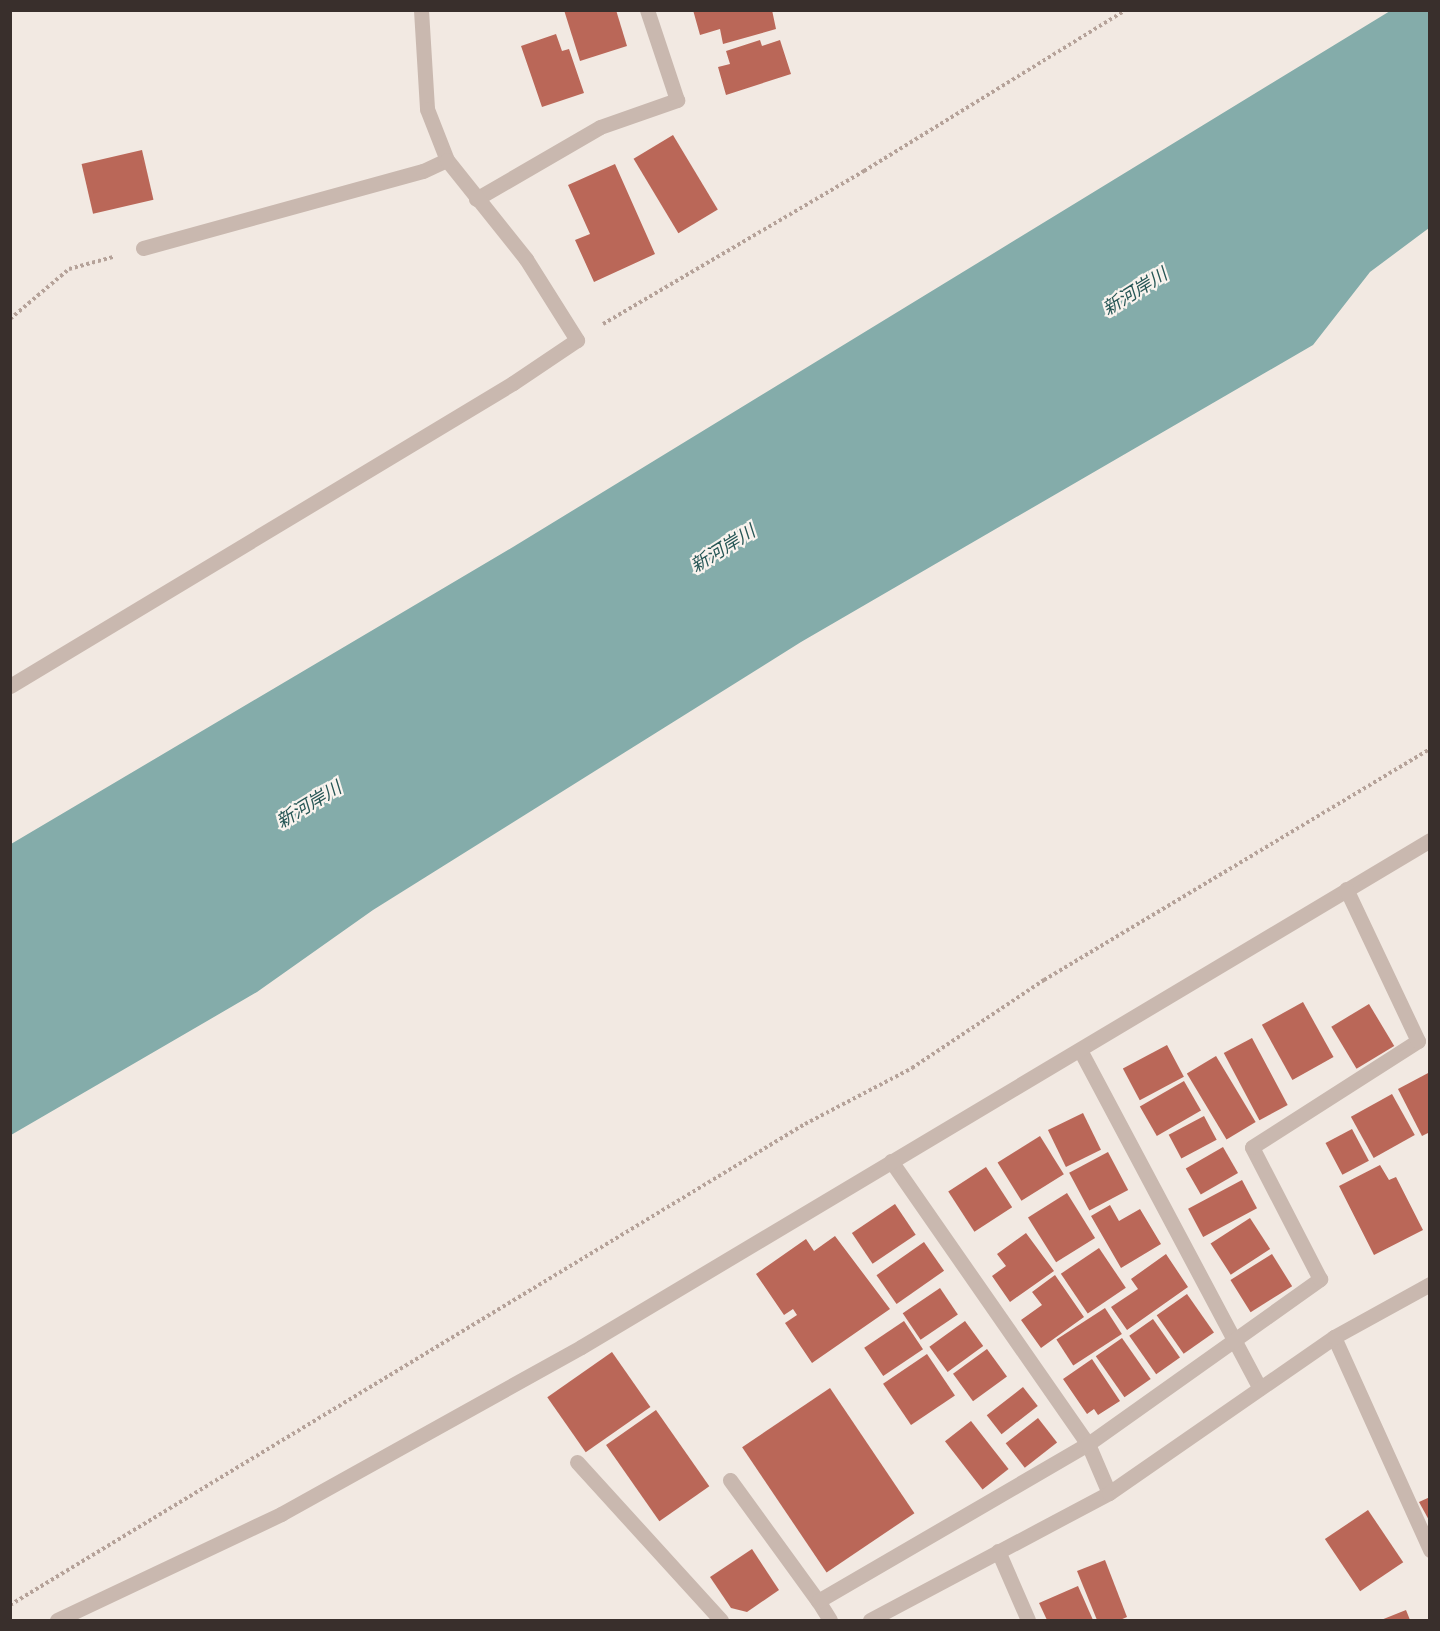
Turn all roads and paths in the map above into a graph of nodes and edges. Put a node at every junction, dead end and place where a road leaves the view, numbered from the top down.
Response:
1 (421, 10) edge
2 (647, 10) edge
3 (1126, 10) edge
4 (447, 160) junction
5 (476, 199) junction
6 (143, 248) joint
7 (10, 319) edge
8 (577, 340) junction
9 (10, 686) edge
10 (1430, 749) edge
11 (1430, 840) edge
12 (1346, 889) junction
13 (1080, 1050) junction
14 (891, 1161) junction
15 (1430, 1284) edge
16 (1334, 1337) junction
17 (1236, 1341) junction
18 (1260, 1388) junction
19 (1088, 1444) junction
20 (577, 1462) dead end
21 (730, 1480) dead end
22 (1109, 1493) junction
23 (1430, 1550) edge
24 (998, 1551) junction
25 (818, 1602) junction
26 (10, 1605) edge
27 (57, 1620) edge
28 (721, 1620) edge
29 (830, 1620) edge
30 (870, 1620) edge
31 (1028, 1620) edge

1 - 4 street
2 - 5 street
3 - 8 path
4 - 5 street
4 - 6 street
5 - 8 street
6 - 7 path
8 - 9 street
10 - 26 path
11 - 12 street
12 - 13 street
12 - 17 street
13 - 14 street
13 - 17 street
14 - 19 street
14 - 27 street
15 - 16 street
16 - 18 street
16 - 23 street
17 - 18 street
17 - 19 street
18 - 22 street
19 - 22 street
19 - 25 street
20 - 28 street
21 - 25 street
22 - 24 street
24 - 30 street
24 - 31 street
25 - 29 street

